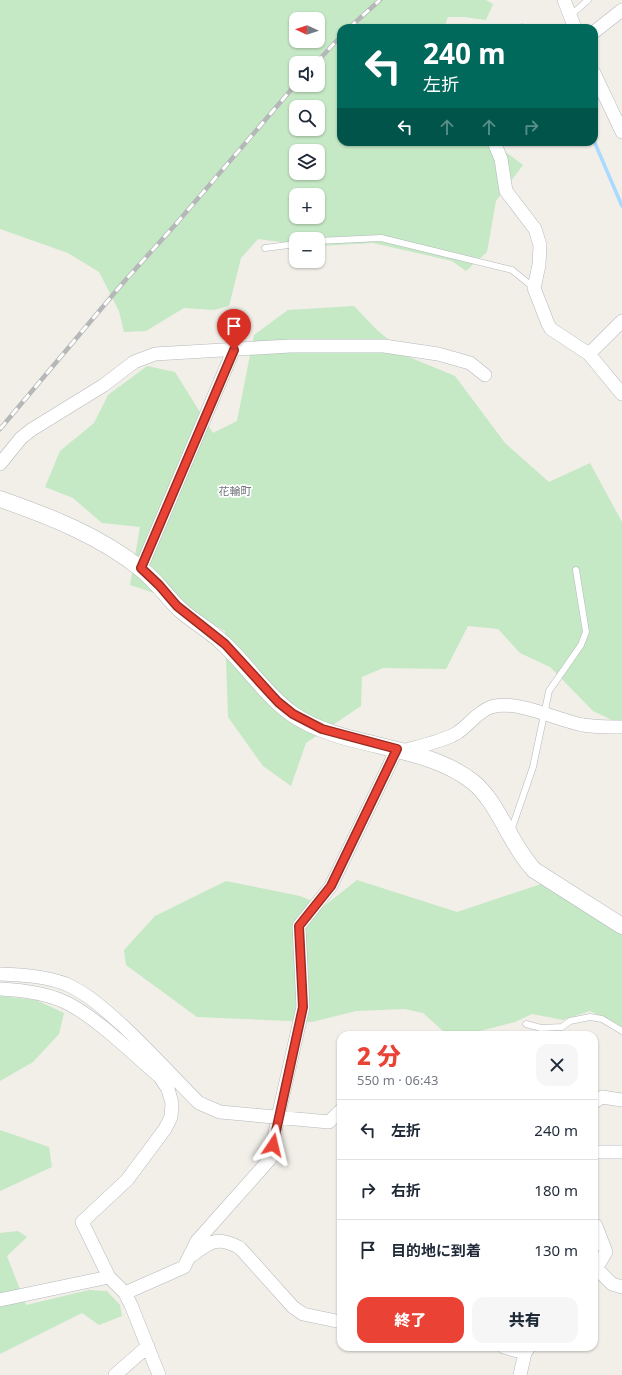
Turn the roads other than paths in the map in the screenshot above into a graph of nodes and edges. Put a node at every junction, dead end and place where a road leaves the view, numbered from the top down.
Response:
1 (564, 0) edge
2 (588, 0) edge
3 (621, 12) edge
4 (571, 15) junction
5 (574, 24) edge
6 (598, 29) edge
7 (598, 81) edge
8 (622, 132) edge
9 (495, 146) edge
10 (325, 241) edge
11 (289, 245) edge
12 (265, 248) dead end
13 (534, 288) junction
14 (622, 322) edge
15 (234, 350) junction
16 (589, 354) junction
17 (485, 375) dead end
18 (622, 394) edge
19 (0, 464) edge
20 (0, 499) edge
21 (141, 568) junction
22 (576, 570) dead end
23 (544, 713) junction
24 (622, 727) edge
25 (400, 750) junction
26 (509, 834) junction
27 (622, 926) edge
28 (0, 974) edge
29 (0, 989) edge
30 (526, 1024) dead end
31 (622, 1032) edge
32 (164, 1073) junction
33 (598, 1100) edge
34 (622, 1100) edge
35 (337, 1114) edge
36 (278, 1117) junction
37 (598, 1152) edge
38 (622, 1152) edge
39 (598, 1231) edge
40 (190, 1257) junction
41 (598, 1265) edge
42 (598, 1272) edge
43 (109, 1278) junction
44 (622, 1287) edge
45 (125, 1293) junction
46 (0, 1300) edge
47 (337, 1321) edge
48 (148, 1346) junction
49 (527, 1351) edge
50 (115, 1375) edge
51 (159, 1375) edge
52 (520, 1375) edge

1 - 4 street
2 - 4 lane
3 - 6 street
4 - 5 street
7 - 8 street
9 - 13 street
10 - 13 lane
11 - 12 lane
13 - 16 street
14 - 16 street
15 - 17 street
15 - 19 street
15 - 21 street
16 - 18 street
20 - 21 street
21 - 25 street
22 - 23 lane
23 - 24 street
23 - 25 street
23 - 26 lane
25 - 26 street
25 - 36 street
26 - 27 street
28 - 32 street
29 - 32 street
30 - 31 lane
32 - 36 street
32 - 43 street
33 - 34 street
35 - 36 street
36 - 40 street
37 - 38 street
39 - 41 street
40 - 45 street
40 - 47 street
42 - 44 street
43 - 45 street
43 - 46 street
45 - 48 street
48 - 50 street
48 - 51 street
49 - 52 street

